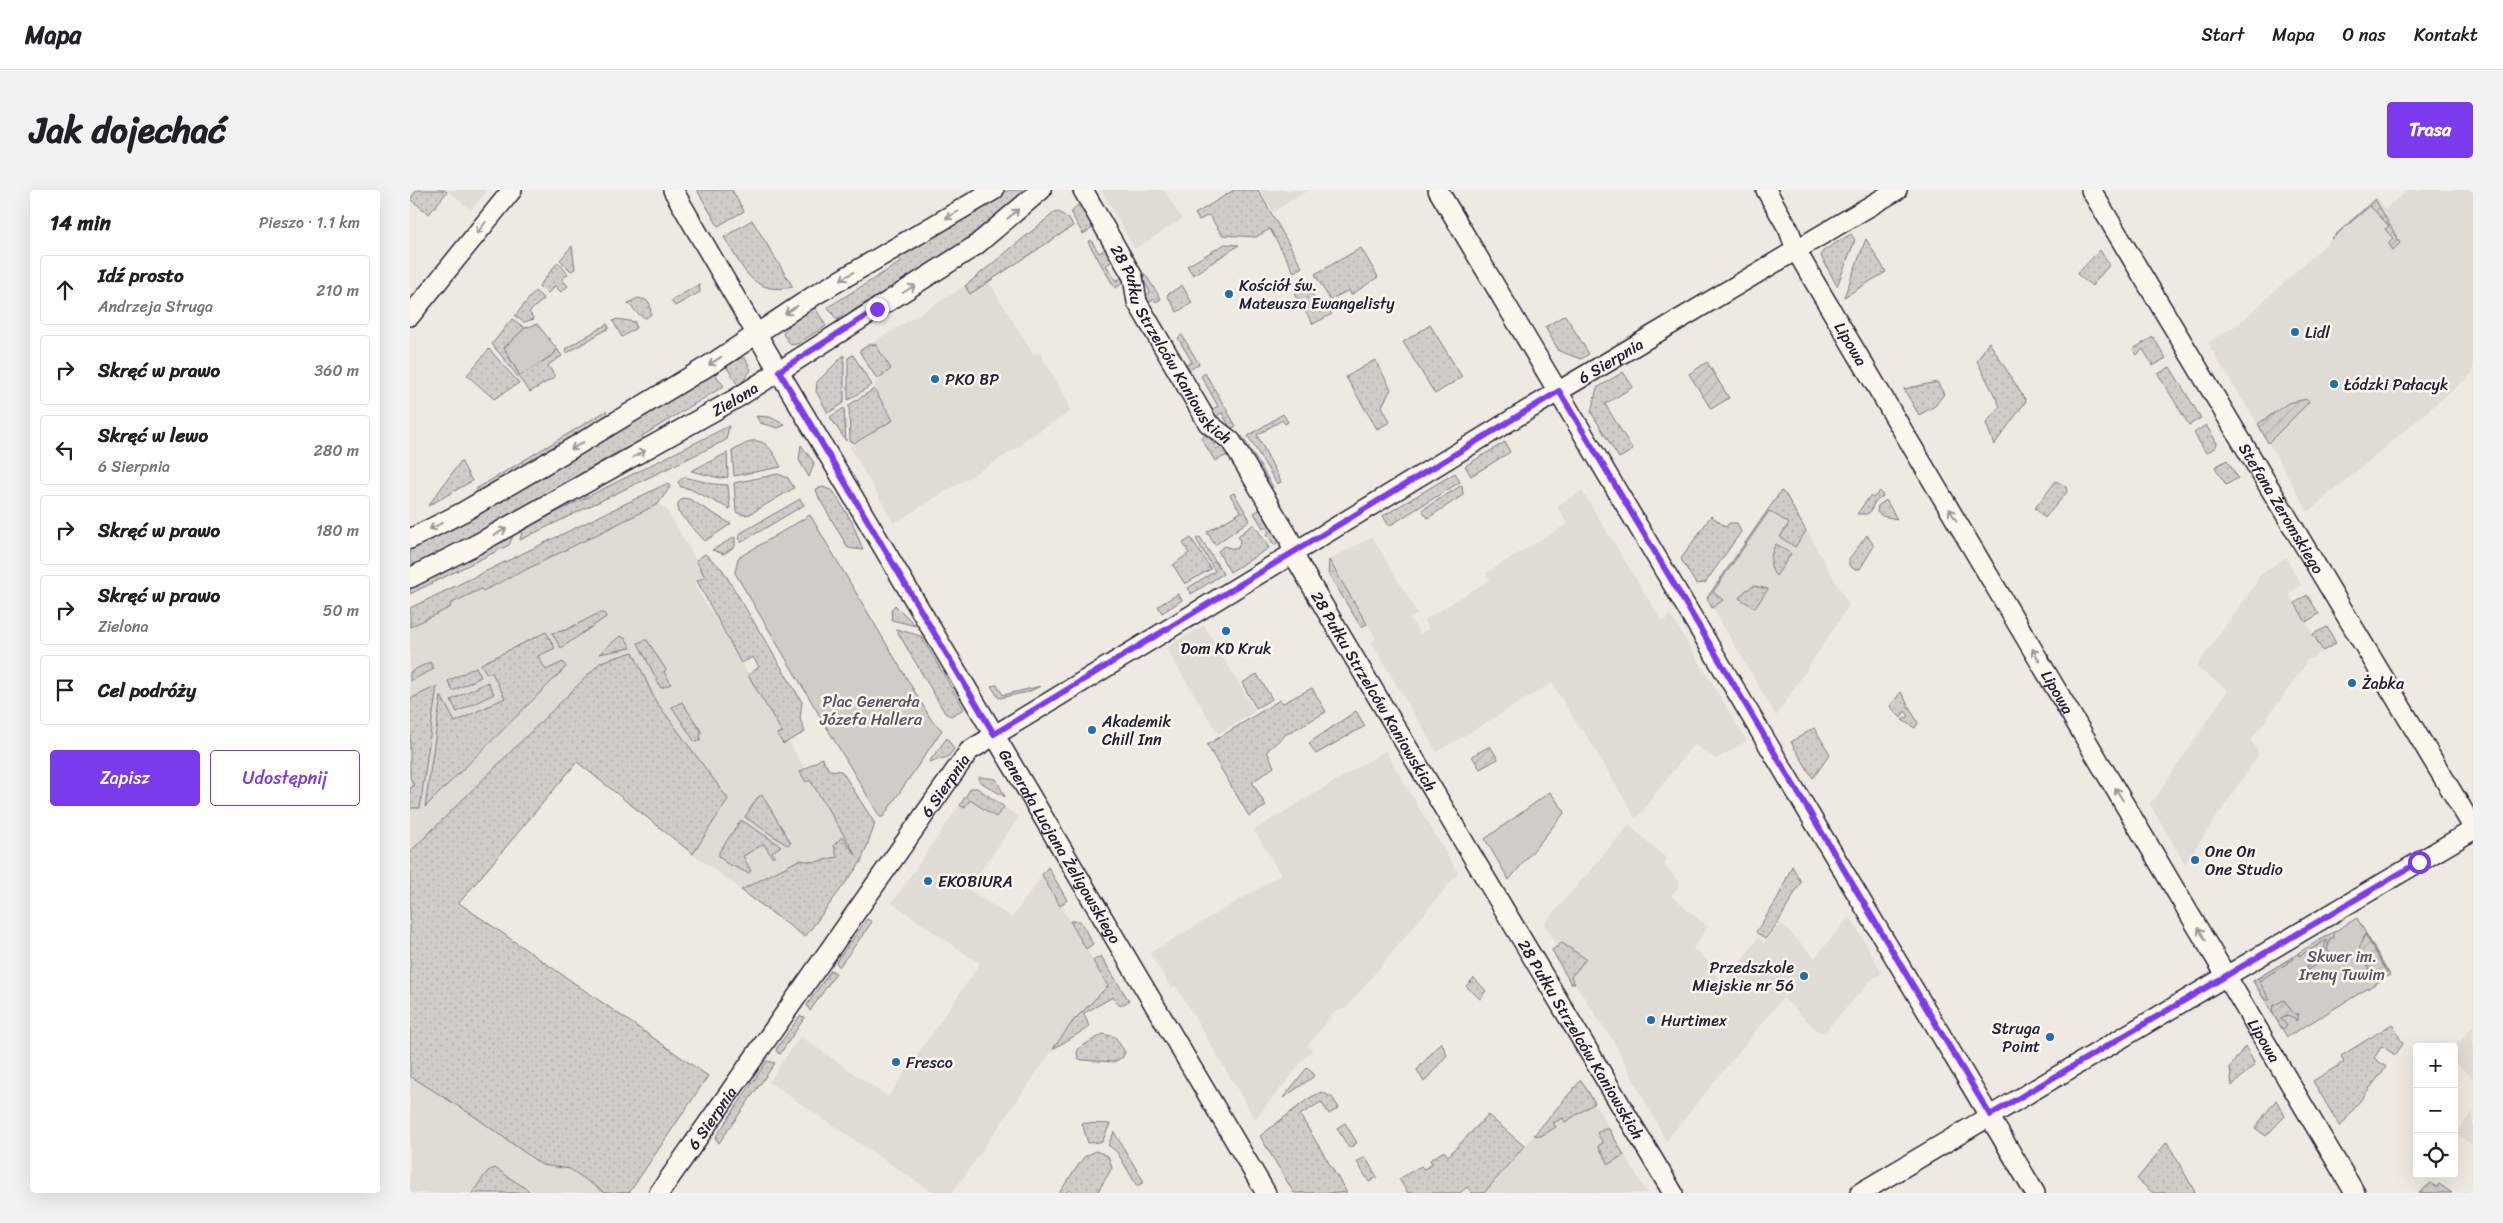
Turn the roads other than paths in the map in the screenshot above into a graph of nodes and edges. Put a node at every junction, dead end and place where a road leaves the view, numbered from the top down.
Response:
1 (512, 190) edge
2 (673, 190) edge
3 (994, 190) edge
4 (1041, 190) edge
5 (1083, 190) edge
6 (1438, 190) edge
7 (1766, 190) edge
8 (1897, 190) edge
9 (2091, 190) edge
10 (1796, 250) junction
11 (410, 316) edge
12 (756, 334) junction
13 (779, 371) junction
14 (1559, 391) junction
15 (410, 539) edge
16 (1293, 554) junction
17 (410, 578) edge
18 (994, 734) junction
19 (2473, 829) edge
20 (2226, 976) junction
21 (1990, 1115) junction
22 (659, 1193) edge
23 (1266, 1193) edge
24 (1673, 1193) edge
25 (1860, 1193) edge
26 (2035, 1193) edge
27 (2355, 1193) edge

1 -> 11 street
2 - 12 street, Generała Lucjana Żeligowskiego
3 -> 12 street
13 -> 4 street, Zielona
5 - 16 street, 28 Pułku Strzelców Kaniowskich
6 - 14 street
7 - 10 street, Lipowa
8 - 10 street, 6 Sierpnia
9 - 19 street, Stefana Żeromskiego
10 - 14 street, 6 Sierpnia
20 -> 10 street, Lipowa
12 - 13 street, Generała Lucjana Żeligowskiego
12 -> 15 street
17 -> 13 street, Zielona
13 - 18 street, Generała Lucjana Żeligowskiego
14 - 16 street, 6 Sierpnia
14 - 21 street
16 - 18 street, 6 Sierpnia
16 - 24 street, 28 Pułku Strzelców Kaniowskich
18 - 22 street, 6 Sierpnia
18 - 23 street, Generała Lucjana Żeligowskiego
19 - 20 street
20 - 21 street
20 - 27 street, Lipowa
21 - 25 street
21 - 26 street

